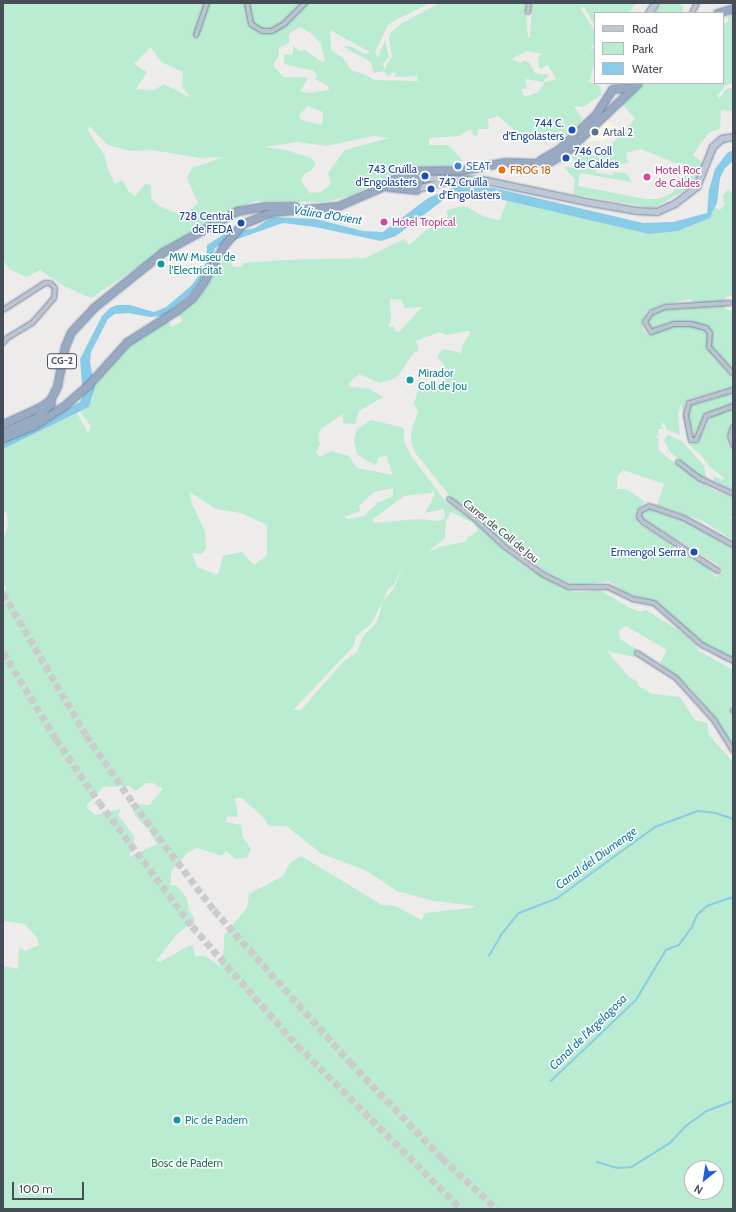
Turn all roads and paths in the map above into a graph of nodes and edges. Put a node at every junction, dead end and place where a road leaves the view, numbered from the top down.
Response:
1 (207, 3) edge
2 (247, 3) edge
3 (305, 3) edge
4 (530, 3) edge
5 (656, 3) edge
6 (698, 3) edge
7 (733, 8) edge
8 (528, 12) dead end
9 (650, 12) edge
10 (693, 12) edge
11 (720, 12) edge
12 (196, 35) dead end
13 (633, 84) edge
14 (636, 84) edge
15 (615, 88) edge
16 (619, 99) junction
17 (733, 137) edge
18 (524, 162) junction
19 (416, 175) junction
20 (452, 179) junction
21 (382, 187) junction
22 (407, 189) junction
23 (417, 189) junction
24 (373, 191) junction
25 (316, 209) junction
26 (730, 303) dead end
27 (3, 310) edge
28 (86, 314) junction
29 (3, 343) edge
30 (733, 374) edge
31 (733, 390) edge
32 (73, 398) junction
33 (733, 406) edge
34 (36, 418) junction
35 (3, 424) edge
36 (733, 427) edge
37 (3, 432) edge
38 (3, 438) edge
39 (733, 445) edge
40 (678, 462) dead end
41 (733, 494) edge
42 (449, 499) dead end
43 (733, 545) edge
44 (718, 571) dead end
45 (637, 653) dead end
46 (733, 661) edge
47 (733, 751) edge

1 - 12 street
2 - 3 street
4 - 8 street
5 - 9 main road
6 - 10 street
7 - 11 highway
13 - 15 highway, CG-2
14 - 16 highway, CG-2
15 - 16 highway
15 - 16 highway
15 - 18 highway, CG-2
16 - 18 highway, CG-2
17 - 20 main road
18 - 19 highway, CG-2
19 - 20 main road
19 - 21 highway, CG-2
19 - 22 highway
19 - 23 highway
19 - 24 highway
20 - 23 main road
21 - 22 highway, CG-2
21 - 24 highway, CG-2
22 - 23 highway, CG-2
24 - 25 highway, CG-2
25 - 28 highway, CG-2
25 - 32 highway, CG-2
26 - 30 street
27 - 29 street
28 - 34 highway
28 - 35 highway, CG-2
31 - 33 street
32 - 34 highway
32 - 38 highway, CG-2
34 - 37 highway
36 - 39 street
40 - 41 street
42 - 46 street, Carrer de Coll de Jou
43 - 44 street
45 - 47 street

